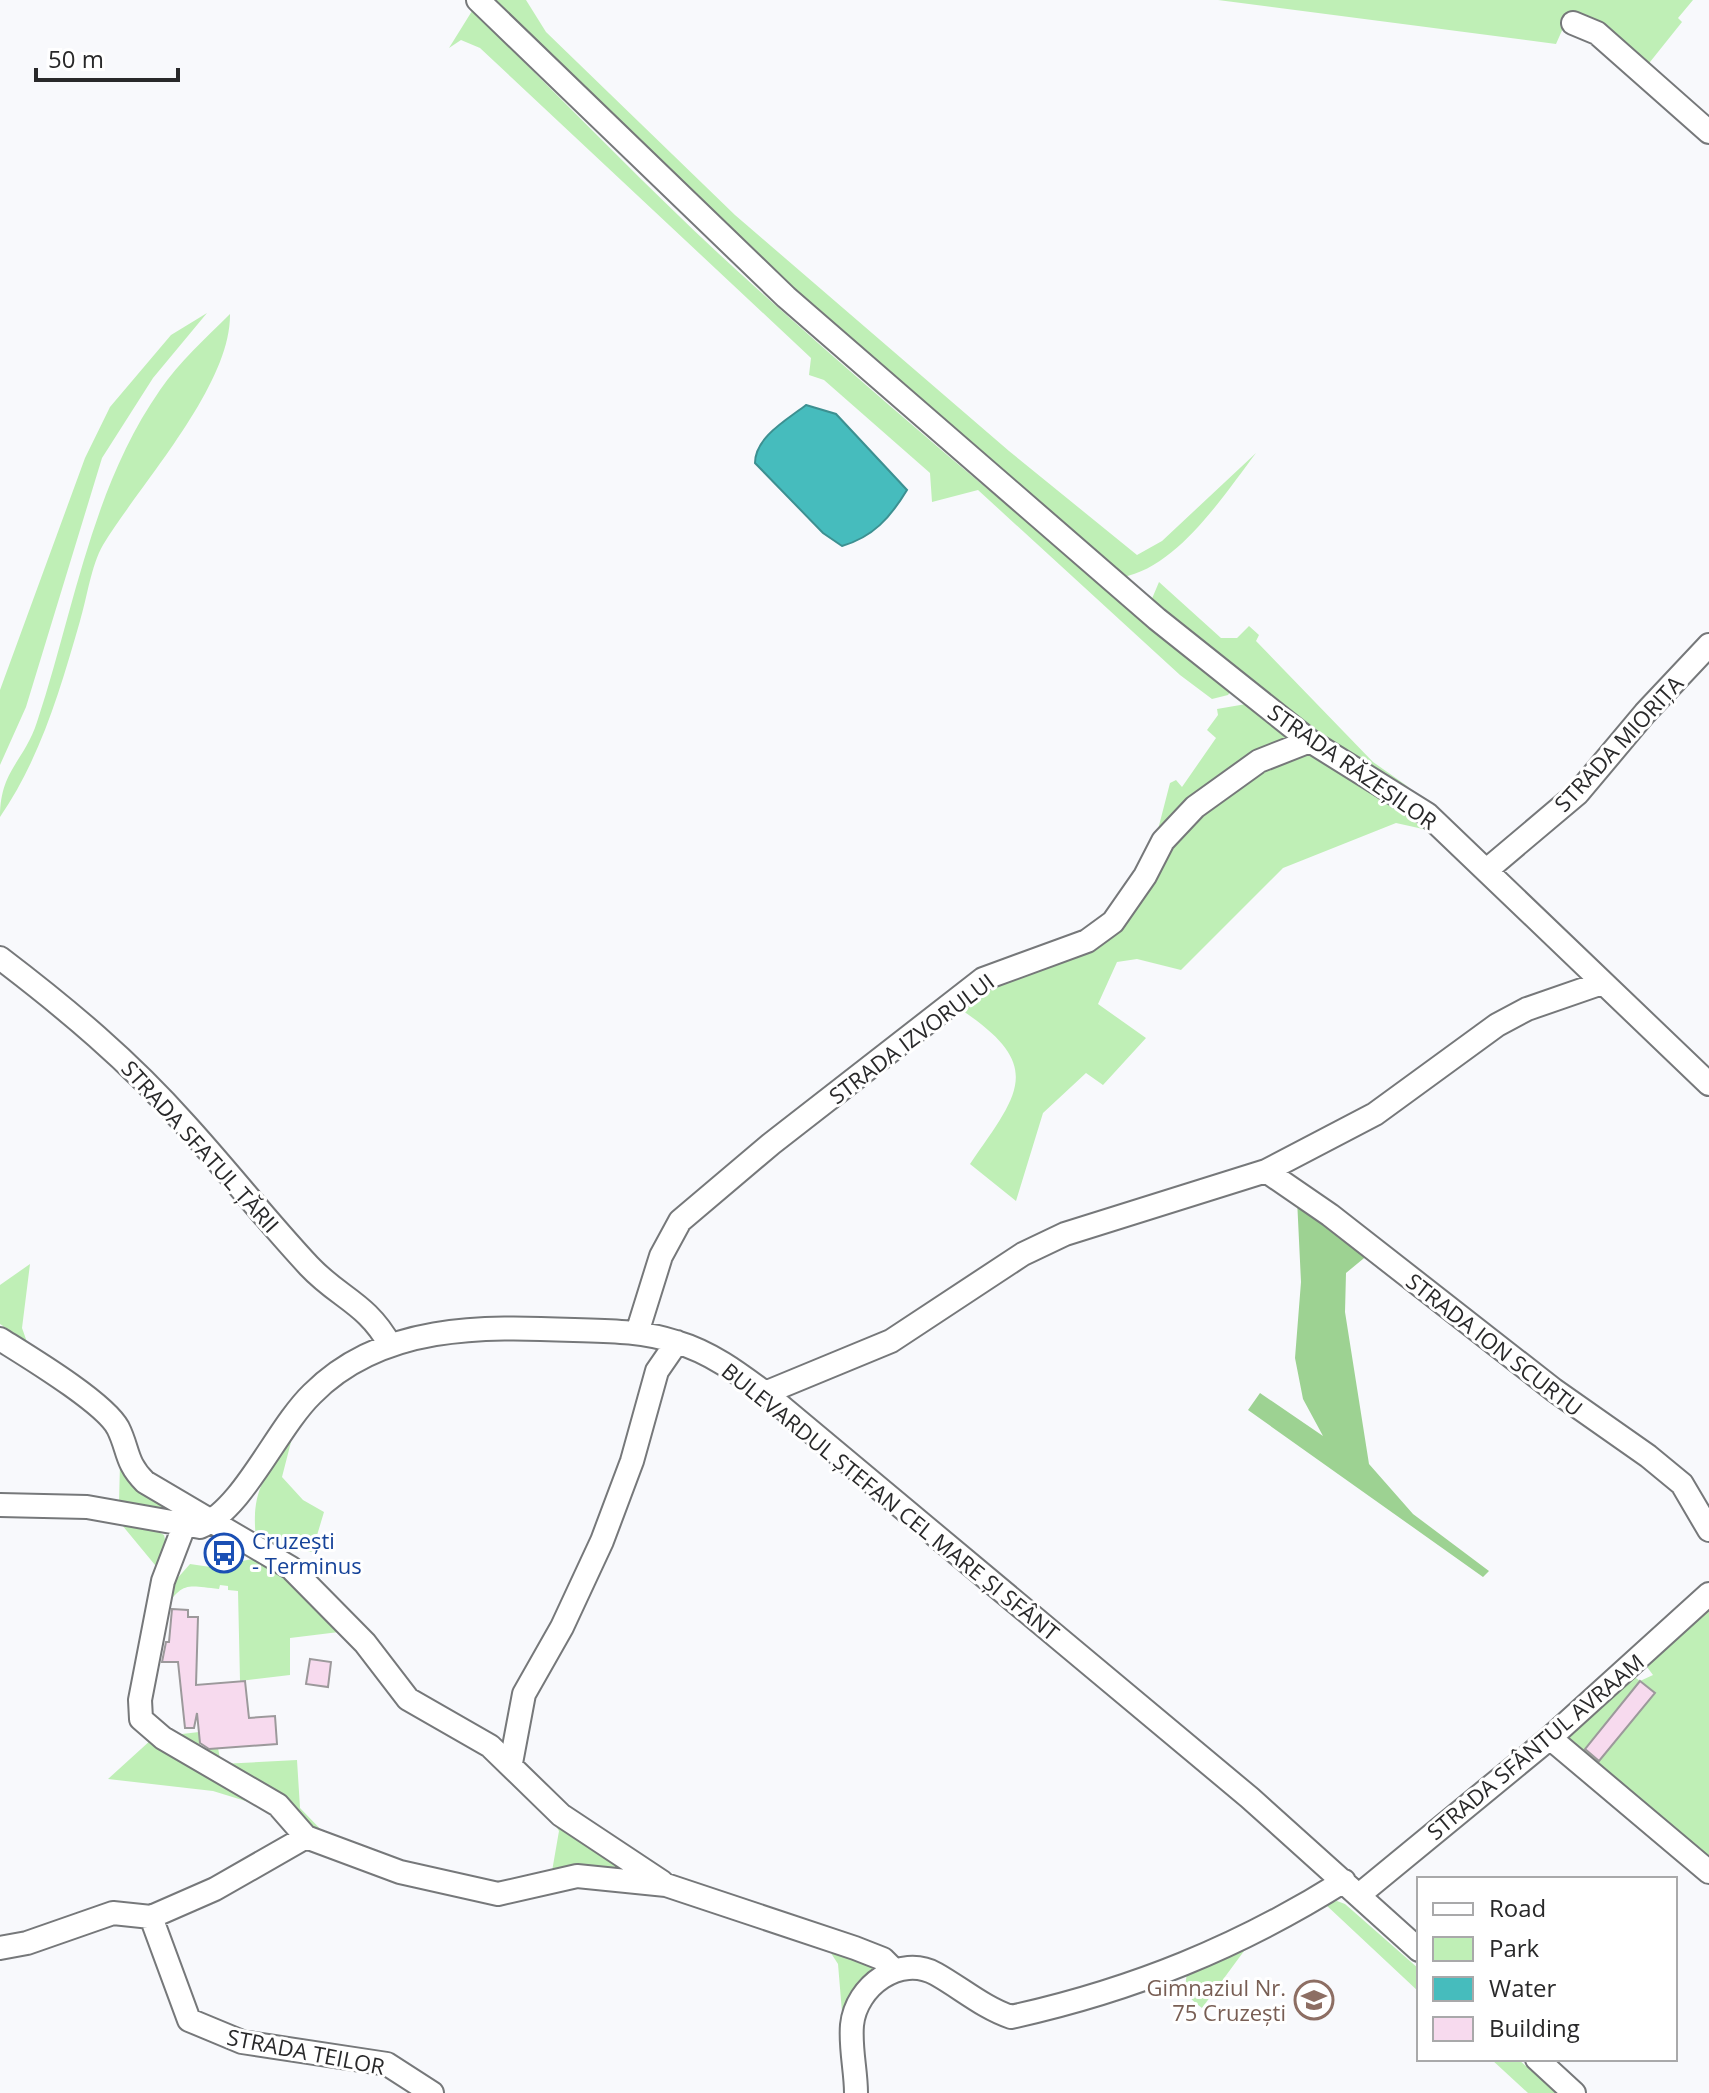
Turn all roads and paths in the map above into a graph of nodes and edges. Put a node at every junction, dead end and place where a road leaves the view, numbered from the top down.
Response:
1 (478, 0) edge
2 (1573, 23) dead end
3 (1709, 132) edge
4 (1709, 645) edge
5 (1310, 741) junction
6 (1488, 869) junction
7 (0, 958) edge
8 (1602, 983) junction
9 (1709, 1084) edge
10 (1266, 1171) junction
11 (637, 1333) junction
12 (0, 1339) edge
13 (677, 1342) junction
14 (390, 1345) junction
15 (765, 1393) junction
16 (0, 1505) edge
17 (213, 1521) junction
18 (184, 1526) junction
19 (1709, 1530) edge
20 (1709, 1594) edge
21 (1550, 1738) junction
22 (511, 1763) junction
23 (306, 1837) junction
24 (1709, 1872) edge
25 (666, 1885) junction
26 (1351, 1888) junction
27 (151, 1917) junction
28 (0, 1948) edge
29 (1417, 1948) edge
30 (893, 1969) junction
31 (1539, 2061) edge
32 (432, 2093) edge
33 (856, 2093) edge
34 (1574, 2093) edge

1 - 5 street, STRADA RĂZEȘILOR
2 - 3 street
4 - 6 street, STRADA MIORIȚA
5 - 6 street, STRADA RĂZEȘILOR
5 - 11 street, STRADA IZVORULUI
6 - 8 street, STRADA RĂZEȘILOR
7 - 14 street, STRADA SFATUL ȚĂRII
8 - 9 street, STRADA RĂZEȘILOR
8 - 10 street
10 - 15 street
10 - 19 street, STRADA ION SCURTU
11 - 13 street, BULEVARDUL ȘTEFAN CEL MARE ȘI SFÂNT
11 - 14 street, BULEVARDUL ȘTEFAN CEL MARE ȘI SFÂNT
12 - 17 street
13 - 15 street, BULEVARDUL ȘTEFAN CEL MARE ȘI SFÂNT
13 - 22 street
14 - 17 street, BULEVARDUL ȘTEFAN CEL MARE ȘI SFÂNT
15 - 26 street, BULEVARDUL ȘTEFAN CEL MARE ȘI SFÂNT
16 - 18 street
17 - 18 street
17 - 22 street
18 - 23 street
20 - 21 street, STRADA SFÂNTUL AVRAAM
21 - 24 street
21 - 26 street, STRADA SFÂNTUL AVRAAM
22 - 25 street
23 - 25 street
23 - 27 street
25 - 30 street
26 - 29 street, BULEVARDUL ȘTEFAN CEL MARE ȘI SFÂNT
26 - 30 street, STRADA SFÂNTUL AVRAAM
27 - 28 street
27 - 32 street, STRADA TEILOR
30 - 33 street
31 - 34 street

